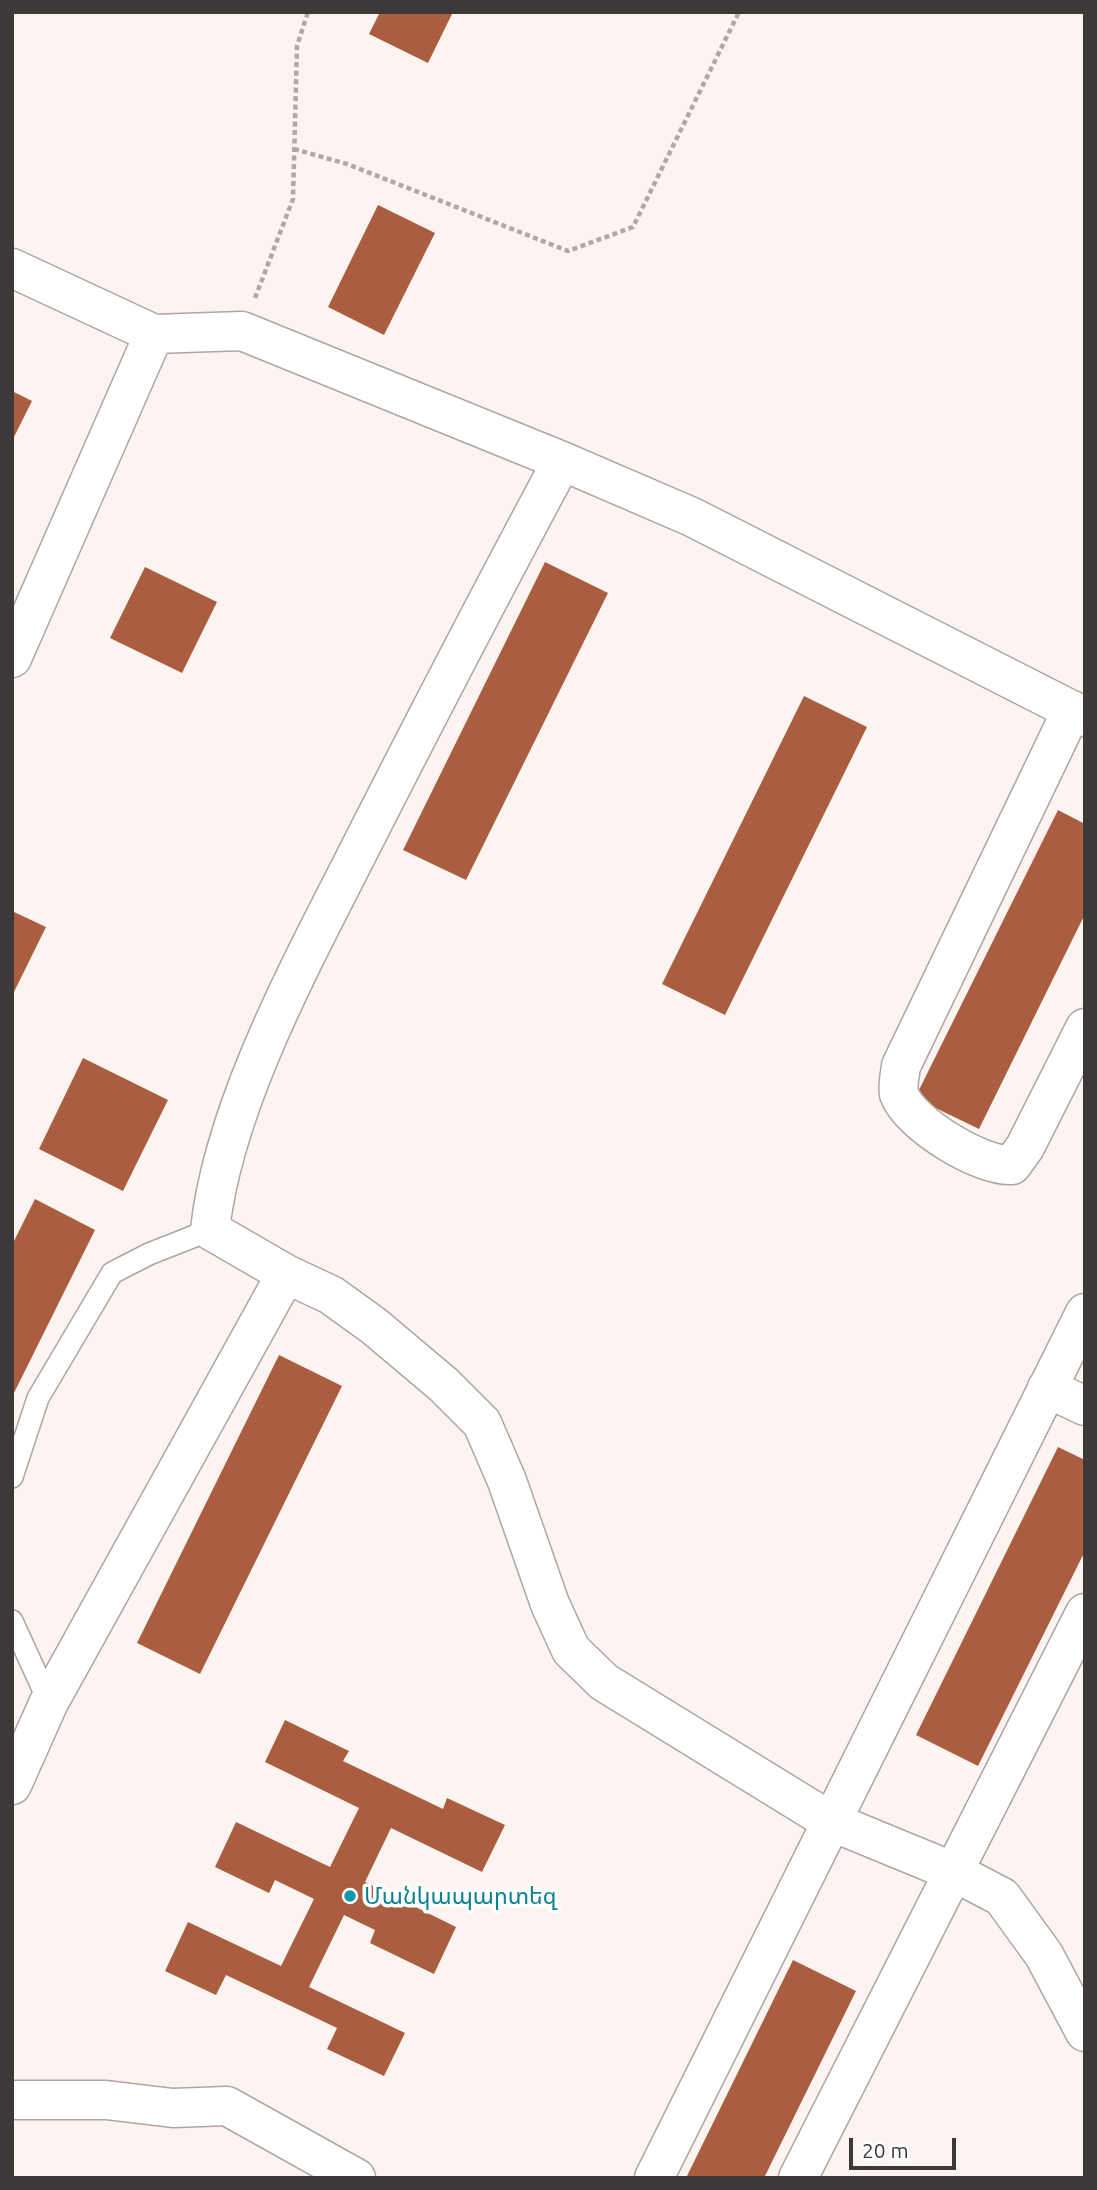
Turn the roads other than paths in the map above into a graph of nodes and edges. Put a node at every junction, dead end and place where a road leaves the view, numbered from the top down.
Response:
1 (12, 268) edge
2 (154, 334) junction
3 (562, 461) junction
4 (12, 658) edge
5 (1078, 714) edge
6 (1085, 1028) edge
7 (210, 1230) junction
8 (286, 1274) junction
9 (1085, 1313) edge
10 (1047, 1388) junction
11 (1085, 1406) edge
12 (12, 1477) edge
13 (1085, 1612) edge
14 (12, 1621) edge
15 (48, 1702) junction
16 (12, 1785) edge
17 (830, 1821) junction
18 (954, 1872) junction
19 (1085, 2032) edge
20 (12, 2101) edge
21 (356, 2178) edge
22 (654, 2178) edge
23 (798, 2178) edge

1 - 2 street
2 - 3 street
2 - 4 street
3 - 5 street
3 - 7 street
5 - 6 street
7 - 8 street
7 - 12 lane
8 - 15 street
8 - 17 street
9 - 10 street
10 - 11 street
10 - 17 street
13 - 18 street
14 - 15 lane
15 - 16 street
17 - 18 street
17 - 22 street
18 - 19 street
18 - 23 street
20 - 21 street

